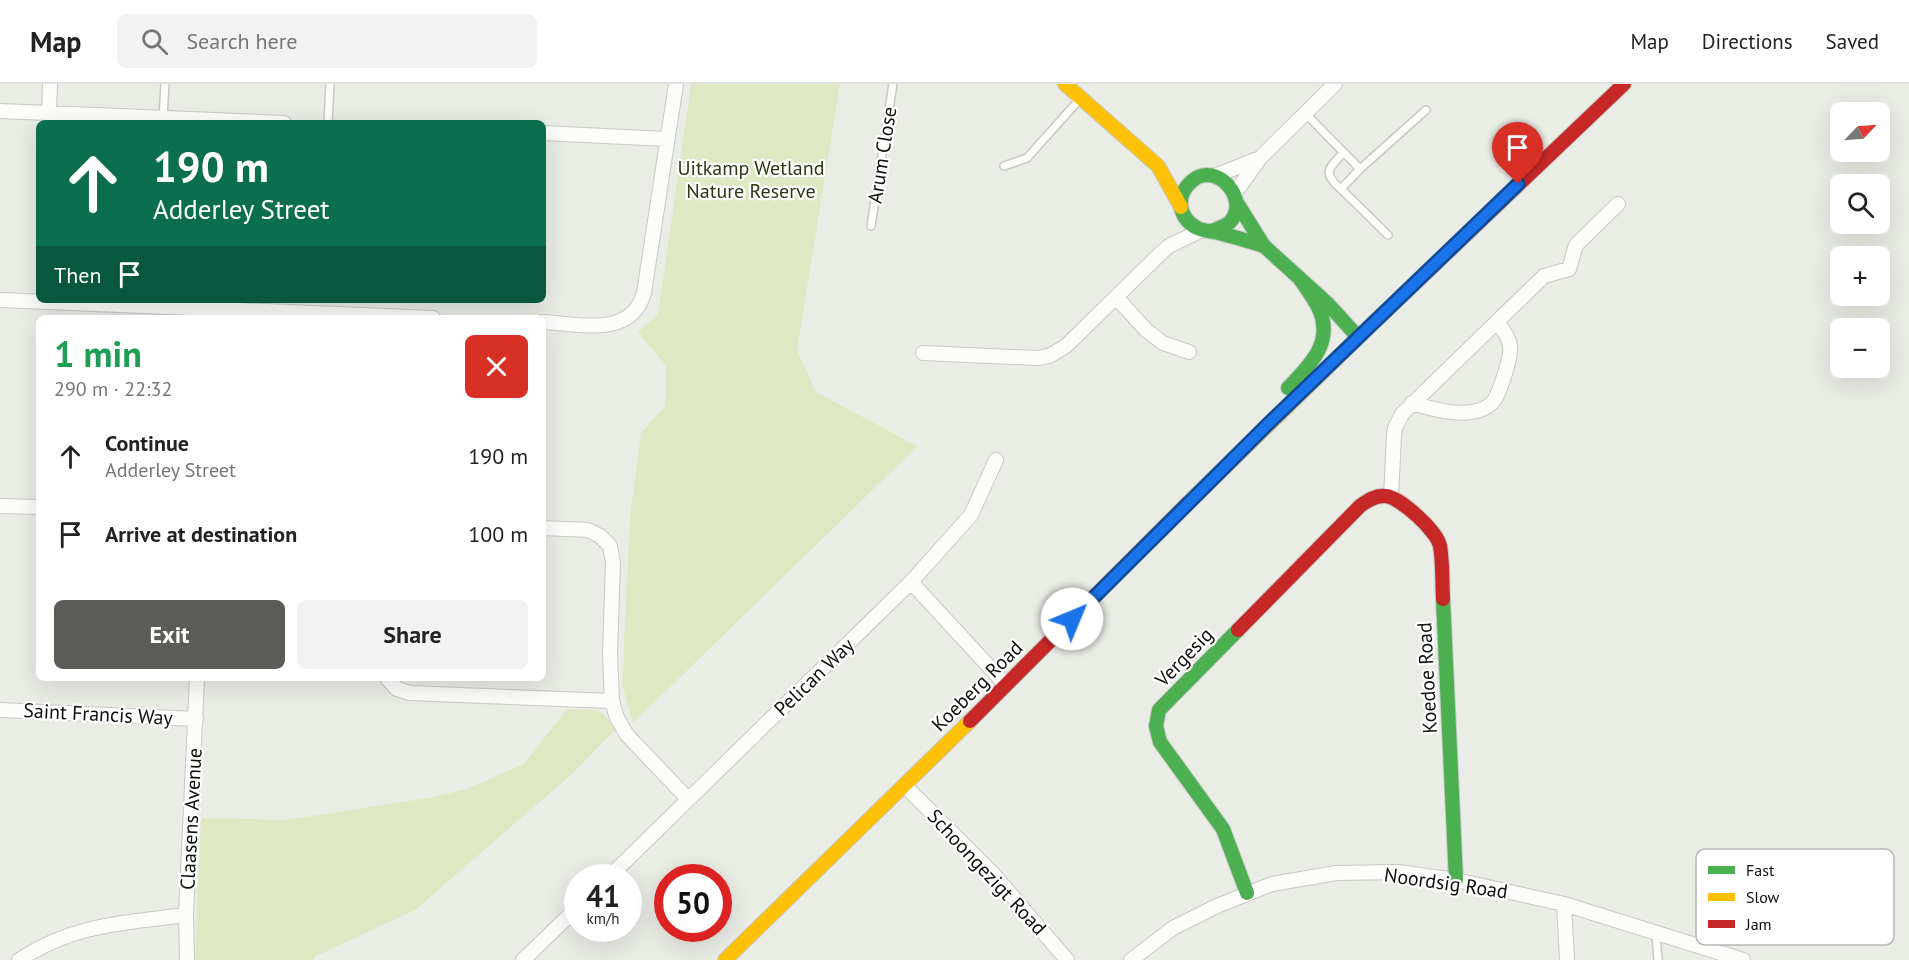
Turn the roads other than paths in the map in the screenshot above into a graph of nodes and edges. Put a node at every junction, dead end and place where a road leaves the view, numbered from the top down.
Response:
1 (50, 84) edge
2 (165, 84) edge
3 (330, 84) edge
4 (676, 84) edge
5 (893, 84) edge
6 (1065, 84) edge
7 (1335, 84) edge
8 (1623, 84) edge
9 (1081, 98) junction
10 (1426, 110) dead end
11 (0, 111) edge
12 (1305, 112) junction
13 (49, 113) junction
14 (163, 118) junction
15 (211, 120) edge
16 (328, 120) edge
17 (546, 134) edge
18 (668, 139) junction
19 (1343, 153) junction
20 (1260, 158) junction
21 (1004, 166) dead end
22 (1158, 166) junction
23 (1360, 169) junction
24 (1208, 176) junction
25 (1341, 189) junction
26 (1236, 198) junction
27 (1618, 204) dead end
28 (1182, 211) junction
29 (871, 226) dead end
30 (1207, 230) junction
31 (1388, 235) dead end
32 (1169, 246) junction
33 (1264, 246) junction
34 (1300, 279) junction
35 (1116, 297) junction
36 (0, 300) edge
37 (36, 301) edge
38 (72, 303) edge
39 (361, 315) edge
40 (546, 322) edge
41 (1497, 322) junction
42 (1358, 337) junction
43 (1189, 352) dead end
44 (923, 353) dead end
45 (1412, 403) junction
46 (1252, 440) junction
47 (996, 460) dead end
48 (1391, 496) junction
49 (0, 506) edge
50 (36, 507) edge
51 (546, 528) edge
52 (911, 582) junction
53 (197, 681) edge
54 (390, 681) edge
55 (1005, 684) junction
56 (612, 701) junction
57 (0, 710) edge
58 (195, 719) junction
59 (905, 786) junction
60 (688, 800) junction
61 (622, 864) edge
62 (1456, 880) junction
63 (1247, 893) junction
64 (1564, 904) junction
65 (186, 915) junction
66 (564, 920) edge
67 (1656, 933) junction
68 (19, 960) edge
69 (187, 960) edge
70 (523, 960) edge
71 (725, 960) edge
72 (1067, 960) edge
73 (1131, 960) edge
74 (1567, 960) edge
75 (1658, 960) edge
76 (1743, 960) edge

1 - 13 street
2 - 14 lane
3 - 16 lane
4 - 18 street
5 - 29 lane, Arum Close
6 - 9 street
7 - 12 street
8 - 42 street, Koeberg Road
9 - 21 lane
9 - 22 street
10 - 23 lane
11 - 13 street
12 - 19 lane
12 - 20 street
13 - 14 street
14 - 15 street
17 - 18 street
18 - 40 street
19 - 23 lane
19 - 25 lane
20 - 24 street
20 - 26 street
22 - 24 street
22 - 28 street
23 - 25 lane
24 - 26 street
24 - 28 street
25 - 31 lane
26 - 30 street
26 - 33 street
27 - 41 street
28 - 30 street
28 - 32 street
30 - 32 street
30 - 33 street
32 - 35 street
33 - 34 street
34 - 42 street
34 - 46 street
35 - 43 street
35 - 44 street
36 - 37 street
38 - 39 street
41 - 45 street
41 - 45 street
42 - 46 street, Koeberg Road
45 - 48 street
46 - 55 street, Koeberg Road
47 - 52 street, Pelican Way
48 - 62 street, Koedoe Road
48 - 63 street, Vergesig
49 - 50 street
51 - 56 street
52 - 55 street
52 - 60 street, Pelican Way
53 - 58 street, Claasens Avenue
54 - 56 street
55 - 59 street, Koeberg Road
56 - 60 street
57 - 58 street, Saint Francis Way
58 - 65 street, Claasens Avenue
59 - 71 street, Koeberg Road
59 - 72 street, Schoongezigt Road
60 - 61 street, Pelican Way
62 - 63 street, Noordsig Road
62 - 64 street, Noordsig Road
63 - 73 street, Noordsig Road
64 - 67 street, Noordsig Road
64 - 74 street
65 - 68 street
65 - 69 street, Claasens Avenue
66 - 70 street
67 - 75 lane
67 - 76 street, Noordsig Road

